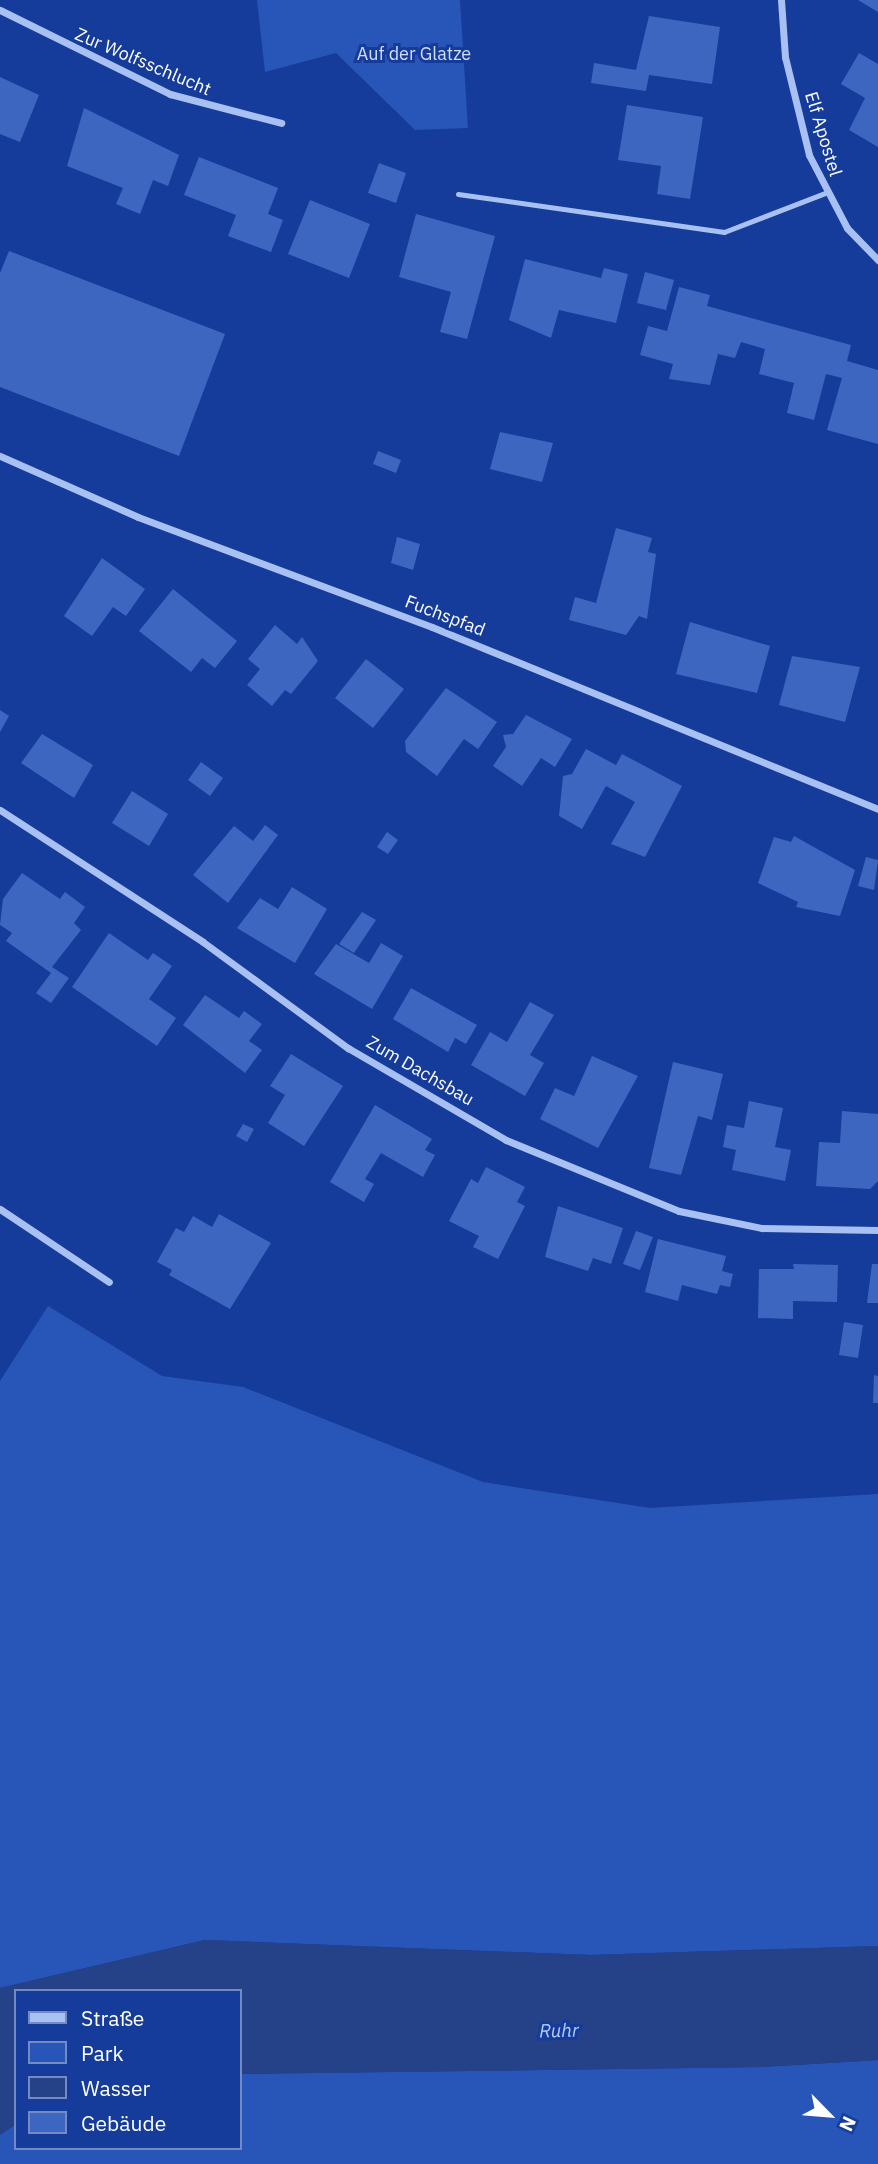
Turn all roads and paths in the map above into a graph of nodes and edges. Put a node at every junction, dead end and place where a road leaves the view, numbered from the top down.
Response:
1 (781, 0) edge
2 (0, 10) edge
3 (281, 123) dead end
4 (825, 193) junction
5 (458, 194) dead end
6 (878, 260) edge
7 (0, 456) edge
8 (878, 809) edge
9 (0, 810) edge
10 (0, 1209) edge
11 (878, 1230) edge
12 (109, 1282) dead end

1 - 4 street, Elf Apostel
2 - 3 street, Zur Wolfsschlucht
4 - 5 lane
4 - 6 street, Elf Apostel
7 - 8 street, Fuchspfad
9 - 11 street, Zum Dachsbau
10 - 12 street

